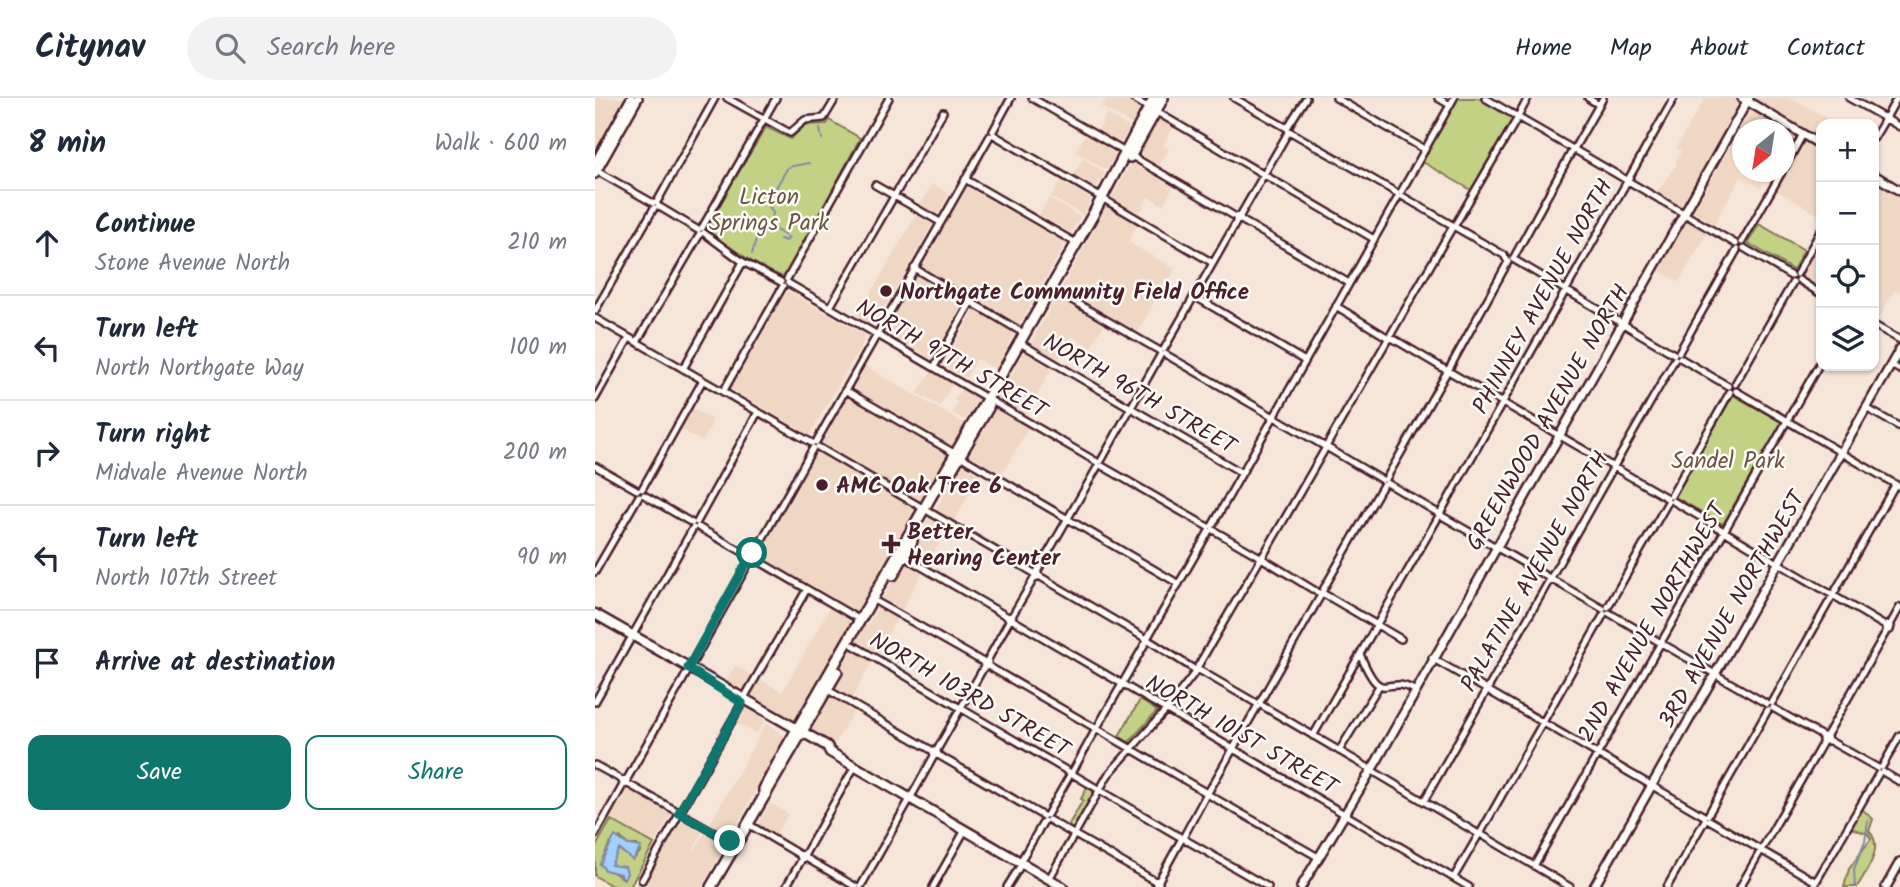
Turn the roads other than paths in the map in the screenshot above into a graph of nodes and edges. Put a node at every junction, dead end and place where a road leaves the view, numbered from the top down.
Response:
1 (631, 98) edge
2 (638, 98) edge
3 (715, 98) edge
4 (727, 98) edge
5 (776, 98) edge
6 (837, 98) edge
7 (889, 98) edge
8 (1011, 98) edge
9 (1033, 98) edge
10 (1132, 98) edge
11 (1154, 98) edge
12 (1163, 98) edge
13 (1234, 98) edge
14 (1305, 98) edge
15 (1336, 98) edge
16 (1437, 98) edge
17 (1454, 98) edge
18 (1485, 98) edge
19 (1528, 98) edge
20 (1588, 98) edge
21 (1602, 98) edge
22 (1674, 98) edge
23 (1849, 98) edge
24 (1897, 98) edge
25 (1746, 99) edge
26 (1599, 104) junction
27 (1450, 105) junction
28 (1152, 109) junction
29 (943, 112) dead end
30 (1518, 117) junction
31 (1143, 118) junction
32 (1885, 119) junction
33 (764, 120) junction
34 (1900, 127) edge
35 (1879, 129) edge
36 (1288, 130) junction
37 (992, 134) junction
38 (1803, 134) junction
39 (1141, 137) junction
40 (1816, 142) edge
41 (1795, 148) edge
42 (1424, 149) junction
43 (1573, 149) junction
44 (1128, 154) junction
45 (595, 170) edge
46 (1263, 174) junction
47 (965, 178) junction
48 (1879, 178) edge
49 (1627, 181) junction
50 (1776, 182) edge
51 (875, 185) dead end
52 (1900, 191) edge
53 (1400, 194) junction
54 (894, 195) junction
55 (1102, 198) junction
56 (655, 205) junction
57 (1684, 214) junction
58 (1238, 219) junction
59 (940, 222) junction
60 (1454, 226) junction
61 (701, 231) junction
62 (1374, 239) junction
63 (1816, 239) edge
64 (1076, 243) junction
65 (1740, 246) junction
66 (1510, 260) junction
67 (743, 262) junction
68 (1213, 263) junction
69 (914, 268) junction
70 (1795, 278) junction
71 (785, 282) junction
72 (1349, 283) junction
73 (1051, 288) junction
74 (1816, 291) edge
75 (1565, 292) junction
76 (1194, 296) junction
77 (971, 302) junction
78 (1336, 306) junction
79 (830, 307) junction
80 (595, 311) edge
81 (595, 318) edge
82 (1622, 324) junction
83 (1879, 328) edge
84 (877, 334) junction
85 (1025, 334) junction
86 (1390, 336) junction
87 (629, 338) junction
88 (1900, 341) edge
89 (637, 342) junction
90 (1020, 343) junction
91 (1900, 349) edge
92 (1163, 352) junction
93 (1677, 356) junction
94 (1305, 360) junction
95 (1891, 365) junction
96 (934, 367) junction
97 (683, 369) junction
98 (1816, 370) edge
99 (1900, 370) edge
100 (1448, 371) junction
101 (702, 380) junction
102 (1732, 388) junction
103 (845, 390) junction
104 (723, 392) junction
105 (595, 399) edge
106 (988, 399) junction
107 (1503, 402) junction
108 (1131, 407) junction
109 (1866, 408) junction
110 (758, 412) junction
111 (1274, 417) junction
112 (1787, 421) junction
113 (1900, 427) edge
114 (1559, 436) junction
115 (814, 445) junction
116 (1326, 447) junction
117 (1841, 453) junction
118 (957, 454) junction
119 (1100, 464) junction
120 (595, 466) edge
121 (1614, 467) junction
122 (1242, 473) junction
123 (1385, 482) junction
124 (1898, 486) edge
125 (640, 492) junction
126 (1670, 499) junction
127 (926, 510) junction
128 (1440, 514) junction
129 (1069, 519) junction
130 (695, 525) junction
131 (1211, 528) junction
132 (1723, 531) junction
133 (1496, 547) junction
134 (904, 556) junction
135 (752, 557) junction
136 (1261, 558) junction
137 (1778, 564) junction
138 (595, 572) edge
139 (1036, 575) junction
140 (1550, 578) junction
141 (1179, 584) junction
142 (807, 589) junction
143 (1322, 593) junction
144 (1833, 596) junction
145 (877, 602) junction
146 (1900, 607) edge
147 (1606, 611) junction
148 (595, 614) edge
149 (1011, 619) junction
150 (860, 620) junction
151 (1376, 625) junction
152 (1888, 628) junction
153 (1900, 635) edge
154 (632, 636) junction
155 (1401, 639) dead end
156 (1147, 640) junction
157 (1659, 642) junction
158 (852, 645) junction
159 (1360, 654) junction
160 (1432, 658) junction
161 (986, 664) junction
162 (688, 668) junction
163 (1197, 669) junction
164 (1715, 674) junction
165 (1122, 684) junction
166 (1379, 686) junction
167 (828, 690) junction
168 (1414, 690) junction
169 (1487, 690) junction
170 (743, 701) junction
171 (595, 702) edge
172 (1258, 704) junction
173 (1770, 706) junction
174 (960, 708) junction
175 (1166, 710) junction
176 (1543, 722) junction
177 (1097, 729) junction
178 (799, 733) junction
179 (1900, 735) edge
180 (1313, 736) junction
181 (1825, 738) junction
182 (1129, 748) junction
183 (1233, 749) junction
184 (1339, 751) junction
185 (935, 753) junction
186 (1597, 753) junction
187 (595, 765) edge
188 (855, 766) junction
189 (1369, 769) junction
190 (1880, 770) junction
191 (1071, 773) junction
192 (625, 782) junction
193 (1900, 782) edge
194 (1652, 785) junction
195 (1100, 790) junction
196 (1207, 793) junction
197 (910, 798) junction
198 (1424, 801) junction
199 (1343, 812) junction
200 (679, 813) junction
201 (1046, 818) junction
202 (1706, 818) junction
203 (747, 824) junction
204 (965, 830) junction
205 (1479, 834) junction
206 (595, 835) edge
207 (1076, 835) junction
208 (1182, 838) junction
209 (736, 844) junction
210 (1761, 850) junction
211 (803, 856) junction
212 (1318, 857) junction
213 (1900, 862) edge
214 (1021, 863) junction
215 (1534, 866) junction
216 (1454, 877) junction
217 (1049, 879) junction
218 (642, 880) dead end
219 (1158, 884) edge
220 (1814, 884) edge
221 (712, 887) edge
222 (786, 887) edge
223 (859, 887) edge
224 (933, 887) edge
225 (1007, 887) edge
226 (1063, 887) edge
227 (1268, 887) edge
228 (1301, 887) edge
229 (1468, 887) edge
230 (1570, 887) edge
231 (1594, 887) edge
232 (1667, 887) edge
233 (1740, 887) edge
234 (1886, 887) edge

1 - 45 main road
2 - 45 main road
3 - 56 street
4 - 33 street
5 - 33 street
6 - 33 street
7 - 71 street
8 - 37 street
9 - 44 street
10 - 28 street
11 - 28 highway
12 - 28 highway
13 - 36 street
14 - 36 street
15 - 42 street
16 - 27 street
17 - 27 street
18 - 30 street
19 - 30 street
20 - 26 street
21 - 26 street
22 - 49 street, PHINNEY AVENUE NORTH
23 - 32 street
24 - 32 street
25 - 38 main road
25 - 57 main road, GREENWOOD AVENUE NORTH
26 - 43 street
27 - 42 street
28 - 31 highway
28 - 39 highway
28 - 46 street
29 - 54 street
30 - 43 street
30 - 60 street
31 - 39 highway
31 - 44 highway
32 - 34 street
32 - 35 street
33 - 61 street
36 - 46 street
36 - 53 street
37 - 47 street
37 - 55 street
38 - 40 main road
38 - 41 street
39 - 44 highway
42 - 53 street
43 - 49 street
43 - 66 street
44 - 55 highway
44 - 58 street
45 - 56 street, NORTH 97TH STREET
46 - 58 street
46 - 62 street
47 - 59 street
47 - 64 street
48 - 52 main road
49 - 57 street
49 - 75 street, PHINNEY AVENUE NORTH
50 - 65 street, PALATINE AVENUE NORTH
51 - 54 street
53 - 60 street
53 - 62 street
54 - 59 street
54 - 79 street
55 - 64 highway
55 - 68 street
56 - 61 street, NORTH 97TH STREET
56 - 80 street
57 - 65 street
57 - 82 main road, GREENWOOD AVENUE NORTH
58 - 68 street
58 - 72 street
59 - 69 street
60 - 66 street
60 - 86 street
61 - 67 street, NORTH 97TH STREET
61 - 89 street
62 - 72 street
63 - 70 street
64 - 73 highway
65 - 70 street
65 - 93 street, PALATINE AVENUE NORTH
66 - 75 street
66 - 100 street
67 - 71 street, NORTH 97TH STREET
67 - 97 street
68 - 76 street
69 - 77 street, NORTH 96TH STREET
69 - 84 street
70 - 74 street
70 - 102 street
71 - 79 street, NORTH 97TH STREET
71 - 104 street
72 - 78 street
73 - 85 highway
73 - 92 street
75 - 82 street
75 - 107 street, PHINNEY AVENUE NORTH
76 - 92 street
76 - 94 street
77 - 85 street, NORTH 96TH STREET
77 - 96 street
78 - 86 street
78 - 94 street
79 - 84 street, NORTH 97TH STREET
81 - 87 street
82 - 93 street
82 - 114 main road, GREENWOOD AVENUE NORTH
83 - 88 street
84 - 96 street, NORTH 97TH STREET
84 - 103 street
85 - 90 highway
86 - 100 street
86 - 116 street
87 - 89 street
87 - 105 street
89 - 97 street
90 - 106 highway
90 - 108 street, NORTH 96TH STREET
91 - 95 main road, 3RD AVENUE NORTHWEST
92 - 108 street
92 - 111 street
93 - 102 street
93 - 121 street, PALATINE AVENUE NORTH
94 - 111 street
95 - 99 street
95 - 109 main road, 3RD AVENUE NORTHWEST
96 - 106 street, NORTH 97TH STREET
97 - 101 street
98 - 112 street, 2ND AVENUE NORTHWEST
100 - 107 street
100 - 123 street
101 - 104 street
101 - 125 street
102 - 112 street
102 - 126 street
103 - 115 street
103 - 118 street
104 - 110 street
106 - 118 highway
106 - 119 street, NORTH 97TH STREET
107 - 114 street
107 - 128 street, PHINNEY AVENUE NORTH
108 - 119 street
108 - 122 street, NORTH 96TH STREET
109 - 113 street
109 - 117 main road, 3RD AVENUE NORTHWEST
110 - 115 street
110 - 130 street
111 - 116 street
111 - 122 street
112 - 117 street
112 - 132 street, 2ND AVENUE NORTHWEST
114 - 121 street
114 - 133 main road, GREENWOOD AVENUE NORTH
115 - 127 street
115 - 135 street
116 - 123 street
116 - 136 street
117 - 124 street
117 - 137 main road, 3RD AVENUE NORTHWEST
118 - 127 highway
118 - 129 street
119 - 129 street
119 - 131 street, NORTH 97TH STREET
120 - 125 street, NORTH 103RD STREET
121 - 126 street
121 - 140 street, PALATINE AVENUE NORTH
122 - 131 street
123 - 128 street
123 - 143 street
124 - 144 street
125 - 130 street, NORTH 103RD STREET
125 - 138 street
126 - 132 street
126 - 147 street
127 - 134 highway
127 - 139 street
127 - 150 highway
128 - 133 street
128 - 151 street, PHINNEY AVENUE NORTH
129 - 139 street
129 - 141 street
130 - 135 street, NORTH 103RD STREET
130 - 154 street
131 - 136 street, NORTH 97TH STREET
131 - 141 street
132 - 137 street
132 - 157 street, 2ND AVENUE NORTHWEST
133 - 140 street
133 - 160 main road, GREENWOOD AVENUE NORTH
134 - 145 highway
134 - 149 street, NORTH 101ST STREET
135 - 142 street, NORTH 103RD STREET
135 - 162 street
136 - 143 street, NORTH 97TH STREET
136 - 163 street
137 - 144 street
137 - 164 main road, 3RD AVENUE NORTHWEST
139 - 149 street
139 - 156 street
140 - 147 street
140 - 169 street, PALATINE AVENUE NORTH
141 - 156 street
142 - 150 street, NORTH 103RD STREET
142 - 170 street
143 - 151 street, NORTH 97TH STREET
143 - 172 street
144 - 152 street
144 - 173 street
145 - 158 highway
145 - 161 street
146 - 152 street
147 - 157 street
147 - 176 street
148 - 154 main road
149 - 161 street
149 - 165 street, NORTH 101ST STREET
150 - 178 highway
151 - 155 street, NORTH 97TH STREET
151 - 159 street, PHINNEY AVENUE NORTH
152 - 153 street
152 - 181 street
154 - 162 main road
154 - 171 street
156 - 163 street
156 - 165 street
157 - 164 street
157 - 186 street, 2ND AVENUE NORTHWEST
158 - 167 highway
158 - 174 street, NORTH 103RD STREET
159 - 166 street
159 - 180 street, PHINNEY AVENUE NORTH
160 - 168 main road, GREENWOOD AVENUE NORTH
160 - 169 street
161 - 174 street
161 - 177 street
162 - 170 main road
162 - 192 street
163 - 172 street
163 - 175 street
164 - 173 street
164 - 194 main road, 3RD AVENUE NORTHWEST
165 - 175 street, NORTH 101ST STREET
165 - 177 street
166 - 168 street
166 - 184 street
167 - 178 highway
167 - 185 street
168 - 189 main road, GREENWOOD AVENUE NORTH
169 - 176 street
169 - 198 street, PALATINE AVENUE NORTH
170 - 178 main road
170 - 200 street
172 - 180 street
172 - 183 street
173 - 181 street
173 - 202 street
174 - 185 street
174 - 191 street, NORTH 103RD STREET
175 - 182 street
175 - 183 street, NORTH 101ST STREET
176 - 186 street
176 - 205 street
177 - 182 street
177 - 191 street
178 - 188 main road
178 - 203 highway
179 - 190 street
180 - 184 street
181 - 190 street
181 - 210 street
182 - 195 street
182 - 196 street
183 - 196 street
183 - 199 street, NORTH 101ST STREET
184 - 189 street
185 - 197 street
185 - 201 street
186 - 194 street
186 - 215 street, 2ND AVENUE NORTHWEST
187 - 192 street
188 - 197 main road
188 - 211 street
189 - 198 street
189 - 199 main road, GREENWOOD AVENUE NORTH
190 - 193 street
190 - 220 street
191 - 195 street, NORTH 103RD STREET
191 - 201 street
192 - 200 street
192 - 206 street
194 - 202 street
194 - 231 main road, 3RD AVENUE NORTHWEST
195 - 207 street
195 - 208 street, NORTH 103RD STREET
196 - 208 street
196 - 212 street
197 - 204 main road
197 - 223 street
198 - 205 street
199 - 212 main road, GREENWOOD AVENUE NORTH
199 - 216 street, NORTH 101ST STREET
200 - 209 street
200 - 218 street
201 - 207 street
201 - 214 street
202 - 210 street
202 - 232 street
203 - 209 highway
203 - 211 street
204 - 214 main road
204 - 224 street
205 - 215 street
205 - 216 street
207 - 217 street
207 - 219 street
208 - 219 street
208 - 227 street, NORTH 103RD STREET
209 - 221 highway
210 - 220 street
210 - 233 street
211 - 222 street
211 - 223 street
212 - 228 main road, GREENWOOD AVENUE NORTH
213 - 234 main road
214 - 217 main road
214 - 225 street
215 - 230 street
216 - 229 street, NORTH 101ST STREET
217 - 226 main road

